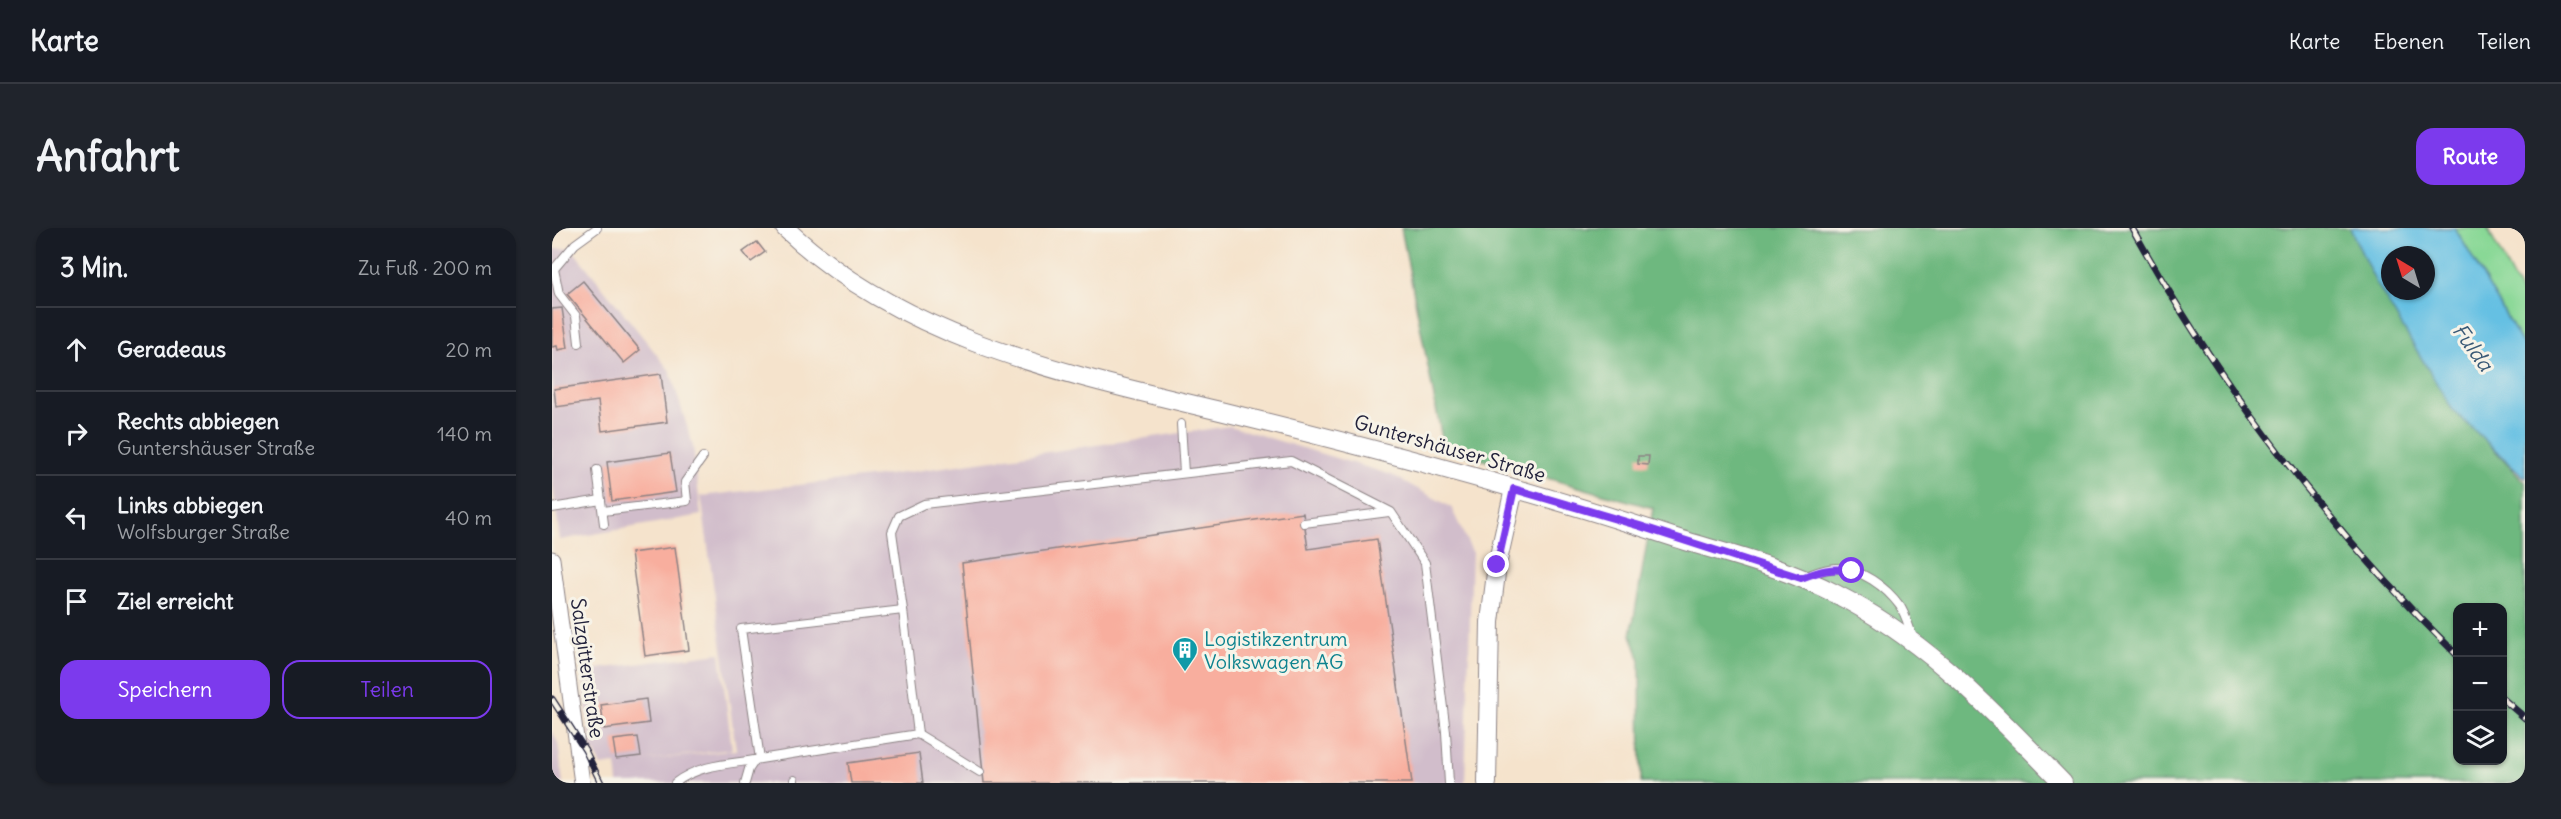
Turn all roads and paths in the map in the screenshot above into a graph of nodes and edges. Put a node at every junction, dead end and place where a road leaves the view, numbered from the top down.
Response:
1 (597, 228) edge
2 (785, 228) edge
3 (579, 343) dead end
4 (1181, 424) dead end
5 (703, 457) dead end
6 (597, 470) dead end
7 (1184, 473) junction
8 (1514, 489) junction
9 (601, 500) junction
10 (552, 508) edge
11 (603, 511) junction
12 (1391, 512) junction
13 (1304, 523) dead end
14 (604, 524) dead end
15 (552, 559) edge
16 (1801, 578) junction
17 (903, 610) junction
18 (556, 613) edge
19 (1914, 642) junction
20 (918, 734) junction
21 (758, 760) junction
22 (980, 772) dead end
23 (582, 783) edge
24 (675, 783) edge
25 (745, 783) edge
26 (1449, 783) edge
27 (1487, 783) edge
28 (2063, 783) edge

1 - 3 lane
2 - 8 street, Guntershäuser Straße
4 - 7 lane
5 - 11 lane
6 - 9 lane
7 - 12 lane
7 - 17 lane
8 - 16 street, Guntershäuser Straße
8 - 27 street
9 - 10 lane
9 - 11 lane
11 - 14 lane
12 - 13 lane
12 - 26 lane
15 - 18 street, Salzgitterstraße
16 - 19 street, Guntershäuser Straße
16 - 19 lane
17 - 20 lane
17 - 21 lane
18 - 23 street, Salzgitterstraße
19 - 28 street, Guntershäuser Straße
20 - 21 lane
20 - 22 lane
21 - 24 lane
21 - 25 lane

